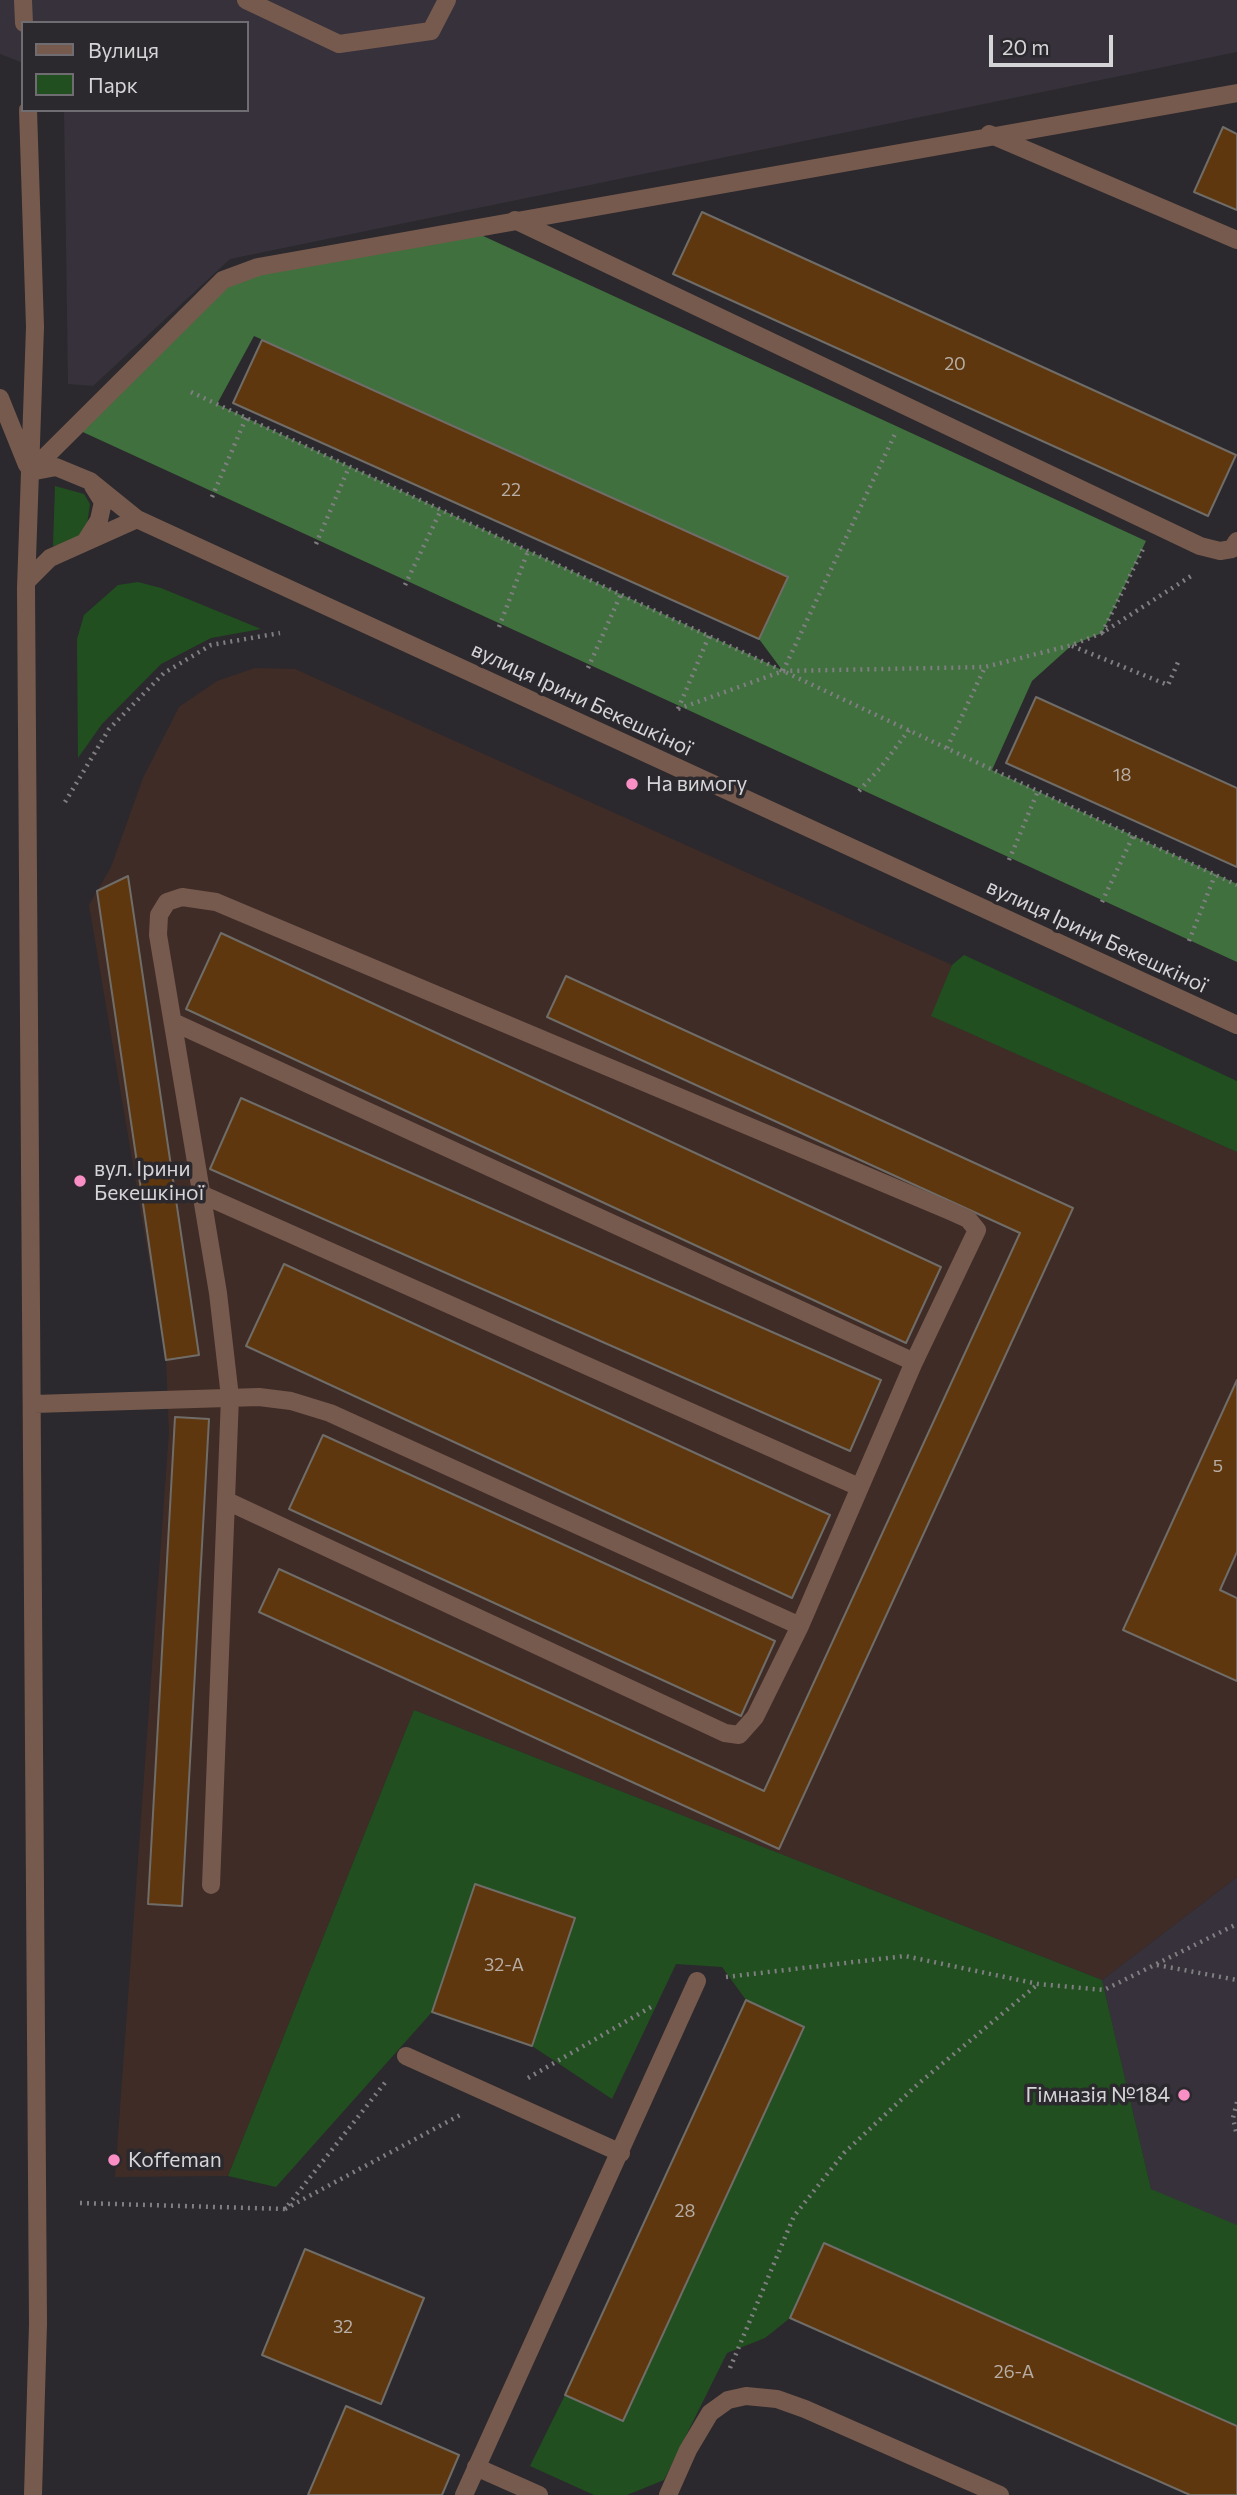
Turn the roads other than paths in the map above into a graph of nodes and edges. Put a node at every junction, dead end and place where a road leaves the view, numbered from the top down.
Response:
1 (23, 0) edge
2 (246, 0) edge
3 (447, 0) edge
4 (24, 21) edge
5 (1237, 93) edge
6 (27, 112) edge
7 (989, 134) junction
8 (515, 220) junction
9 (1237, 240) edge
10 (0, 398) edge
11 (30, 472) junction
12 (90, 481) junction
13 (137, 519) junction
14 (83, 545) junction
15 (1235, 545) edge
16 (27, 581) junction
17 (173, 1022) junction
18 (1237, 1025) edge
19 (201, 1194) junction
20 (914, 1363) junction
21 (230, 1397) junction
22 (34, 1404) junction
23 (859, 1487) junction
24 (227, 1501) junction
25 (800, 1626) junction
26 (211, 1885) dead end
27 (697, 1981) dead end
28 (407, 2056) road end
29 (621, 2153) junction
30 (476, 2467) junction
31 (33, 2495) edge
32 (464, 2495) edge
33 (538, 2495) edge
34 (668, 2495) edge
35 (1000, 2495) edge

1 - 4 street
2 - 3 street
5 - 7 street
6 - 11 street
7 - 8 street
7 - 9 street
8 - 11 street
8 - 15 street
10 - 11 street
11 - 12 street, вулиця Ірини Бекешкіної
11 - 16 street
12 - 13 street, вулиця Ірини Бекешкіної
12 - 14 street
13 - 14 street
13 - 18 street, вулиця Ірини Бекешкіної
14 - 16 street
16 - 22 street
17 - 19 street
17 - 20 street
17 - 20 street
19 - 21 street
19 - 23 street
20 - 23 street
21 - 22 street
21 - 24 street
21 - 25 street
22 - 31 street
23 - 25 street
24 - 25 street
24 - 26 street
27 - 29 street
28 - 29 street
29 - 30 street
30 - 32 street
30 - 33 street
34 - 35 street

